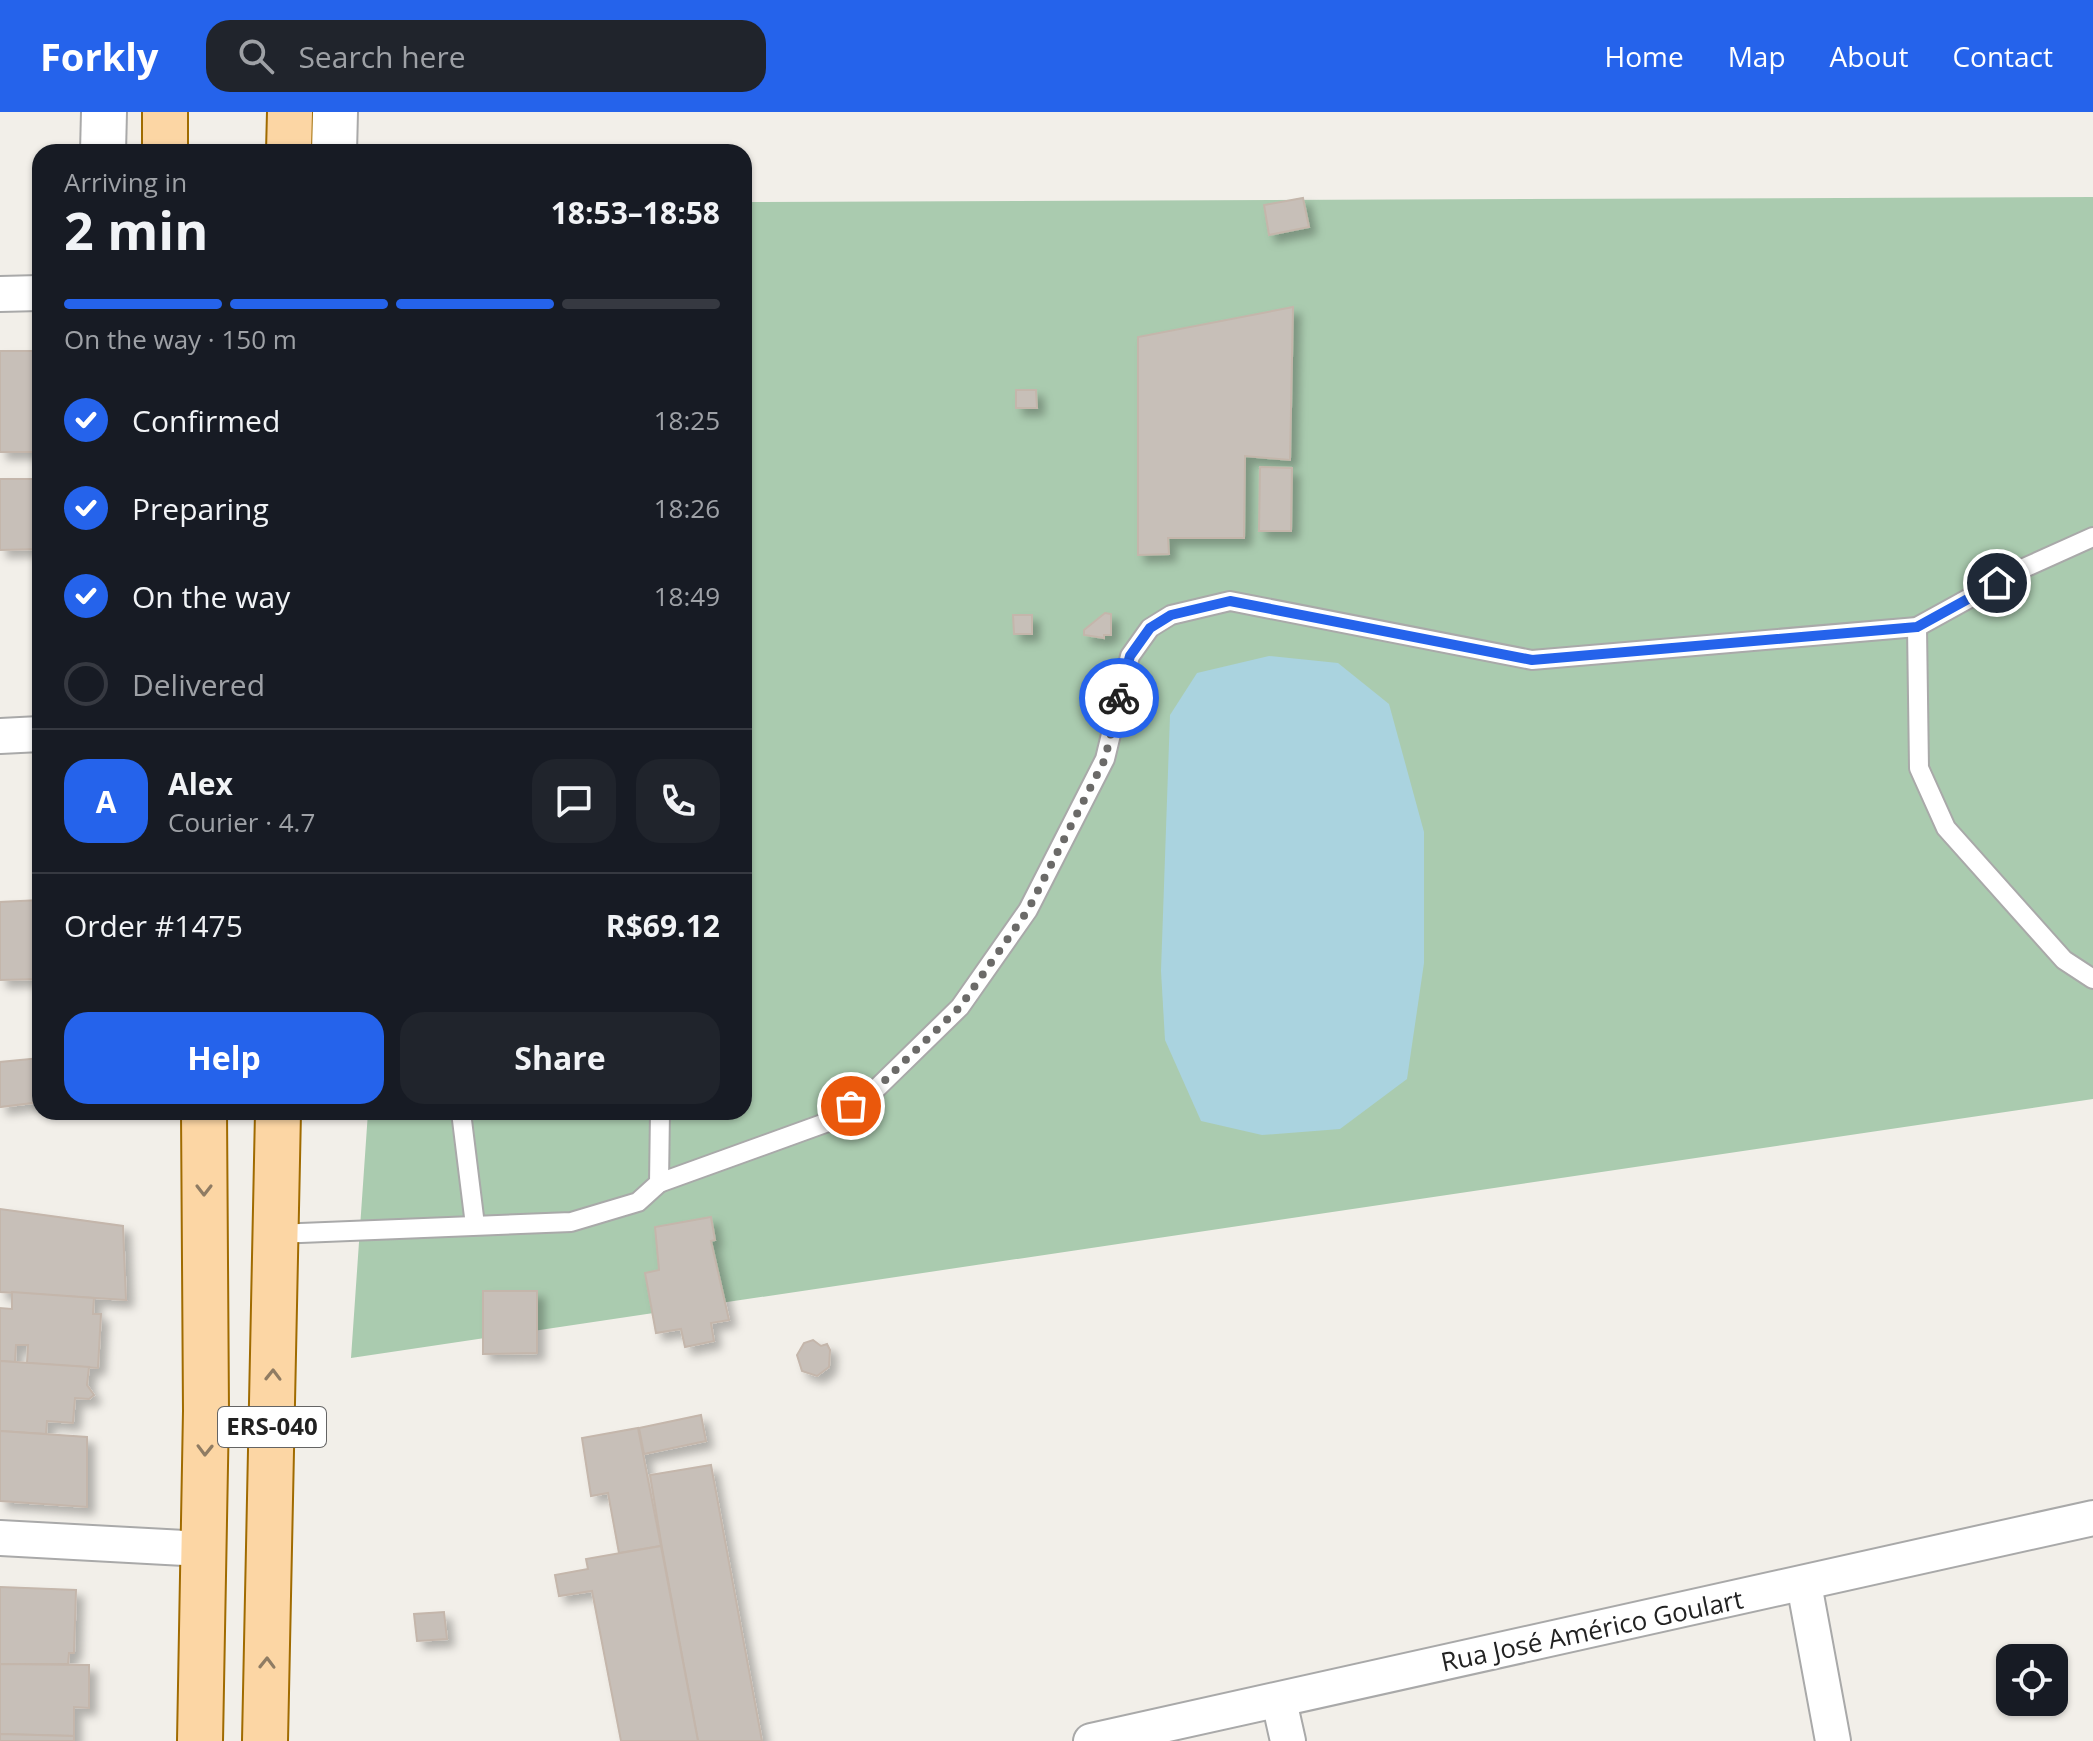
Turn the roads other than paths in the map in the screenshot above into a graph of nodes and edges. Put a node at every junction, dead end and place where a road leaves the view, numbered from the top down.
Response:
1 (104, 112) edge
2 (165, 112) edge
3 (290, 112) edge
4 (335, 112) edge
5 (103, 144) edge
6 (165, 144) edge
7 (289, 144) edge
8 (334, 144) edge
9 (32, 293) edge
10 (0, 294) edge
11 (2093, 537) edge
12 (1917, 627) junction
13 (32, 734) edge
14 (0, 736) edge
15 (2093, 979) edge
16 (204, 1120) edge
17 (278, 1120) edge
18 (462, 1120) edge
19 (660, 1120) edge
20 (659, 1183) junction
21 (475, 1225) junction
22 (276, 1234) junction
23 (2093, 1518) edge
24 (0, 1538) edge
25 (203, 1549) junction
26 (1804, 1584) junction
27 (1279, 1701) junction
28 (200, 1741) edge
29 (265, 1741) edge
30 (1091, 1741) edge
31 (1288, 1741) edge
32 (1833, 1741) edge

1 - 5 street
2 - 6 main road
3 - 7 main road
4 - 8 street
9 - 10 street
11 - 12 lane
12 - 15 lane
12 - 20 lane
13 - 14 street
16 -> 25 main road, ERS-040
17 - 22 main road, ERS-040
18 - 21 lane
19 - 20 lane
20 - 21 lane
21 - 22 lane
29 -> 22 main road, ERS-040
23 - 26 street, Rua José Américo Goulart
24 - 25 street
25 - 28 main road, ERS-040
26 - 27 street, Rua José Américo Goulart
26 - 32 street
27 - 30 street, Rua José Américo Goulart
27 - 31 street

